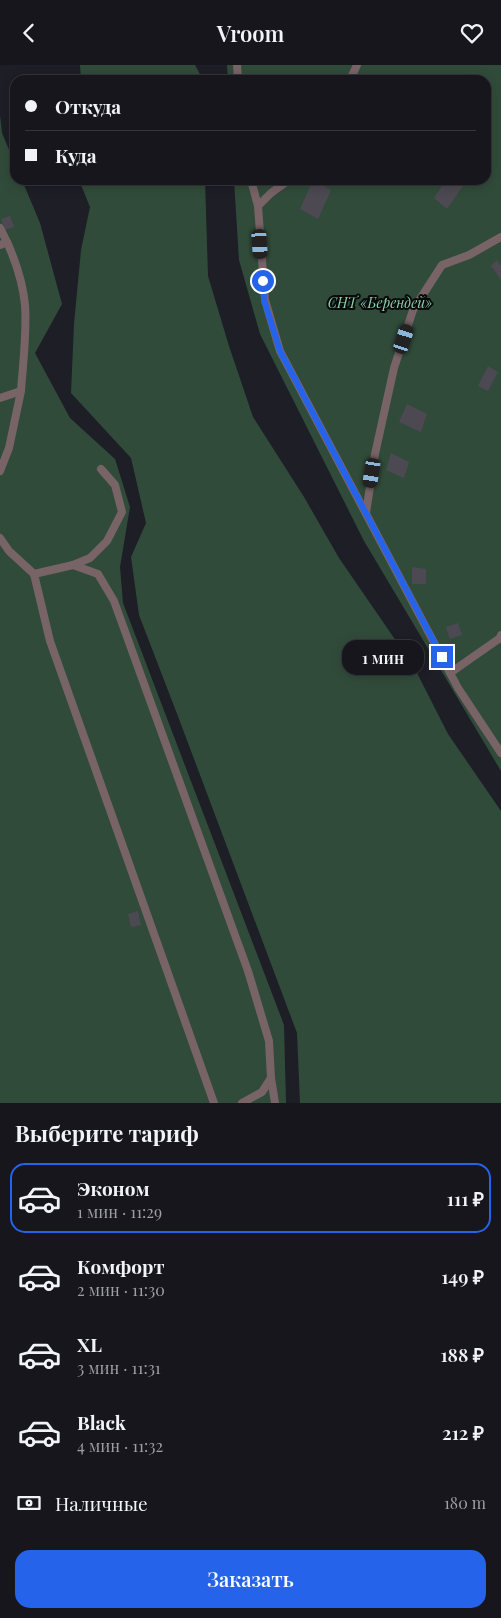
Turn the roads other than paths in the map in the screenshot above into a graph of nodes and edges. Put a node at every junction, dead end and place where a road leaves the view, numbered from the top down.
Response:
1 (252, 185) edge
2 (282, 185) edge
3 (258, 206) junction
4 (0, 228) edge
5 (501, 237) edge
6 (4, 243) edge
7 (21, 391) junction
8 (0, 398) edge
9 (101, 469) dead end
10 (0, 471) edge
11 (366, 513) junction
12 (0, 538) edge
13 (73, 565) junction
14 (34, 574) junction
15 (501, 635) edge
16 (450, 673) junction
17 (501, 753) edge
18 (271, 1078) junction
19 (214, 1103) edge
20 (242, 1103) edge
21 (275, 1103) edge

1 - 3 lane
2 - 3 lane
3 - 11 lane
4 - 6 lane
5 - 11 lane
6 - 7 lane
7 - 8 lane
7 - 10 lane
9 - 13 lane
11 - 16 lane
12 - 14 lane
13 - 14 lane
13 - 18 lane
14 - 19 lane
15 - 16 lane
16 - 17 lane
18 - 20 lane
18 - 21 lane

